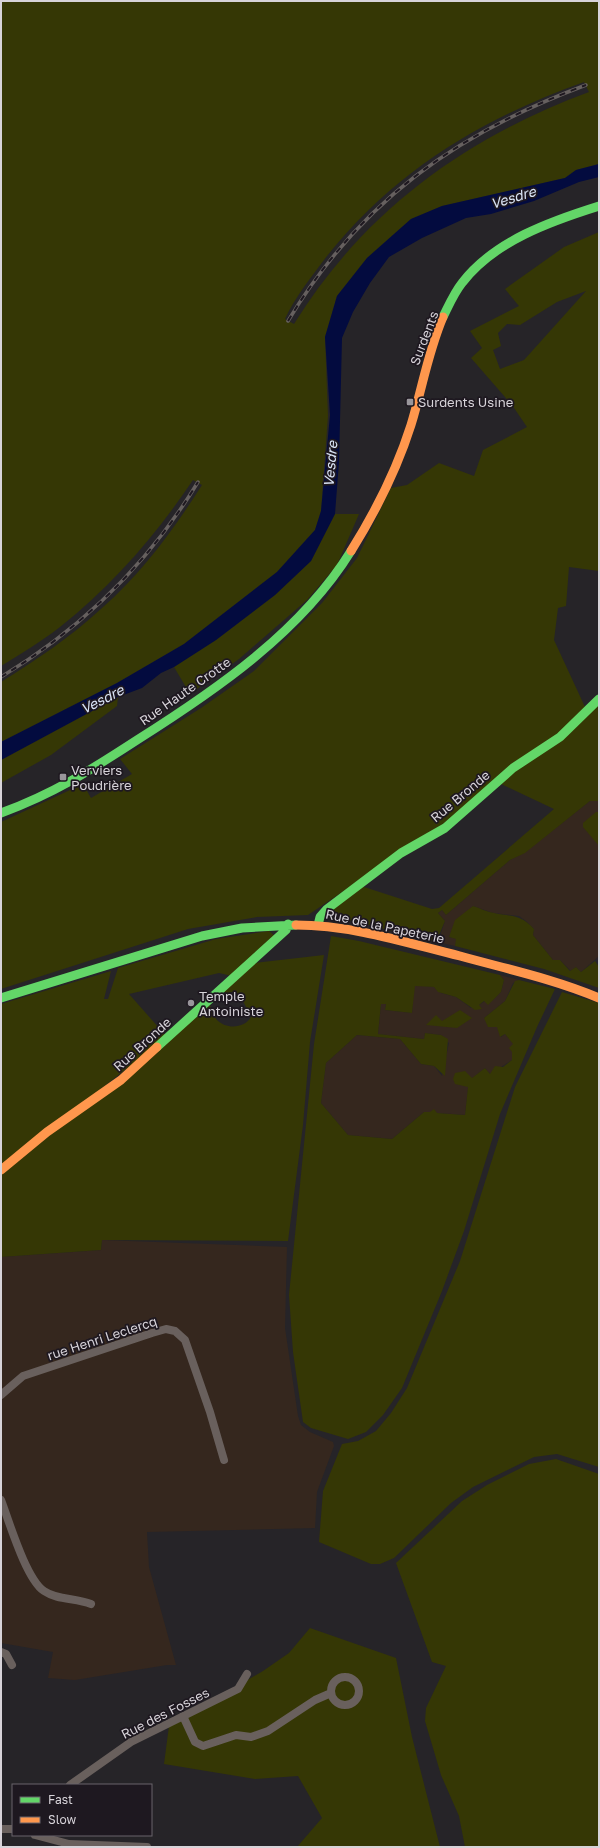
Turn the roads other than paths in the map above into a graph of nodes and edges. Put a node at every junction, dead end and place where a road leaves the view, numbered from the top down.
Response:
1 (599, 206) edge
2 (353, 549) joint
3 (599, 699) edge
4 (1, 813) edge
5 (288, 924) junction
6 (318, 925) junction
7 (1, 998) edge
8 (599, 998) edge
9 (1, 1170) edge
10 (1, 1395) edge
11 (224, 1460) dead end
12 (1, 1500) edge
13 (90, 1604) dead end
14 (1, 1652) edge
15 (12, 1665) dead end
16 (247, 1674) dead end
17 (331, 1694) dead end
18 (182, 1716) junction
19 (71, 1784) edge
20 (1, 1828) edge
21 (12, 1829) edge
22 (39, 1836) edge
23 (148, 1847) edge

1 - 2 main road, Surdents
2 - 4 main road, Rue Haute Crotte
3 - 6 main road, Rue Bronde
5 - 6 main road, Rue de la Papeterie
5 - 7 main road, Rue de la Papeterie
5 - 9 main road, Rue Bronde
6 - 8 main road, Rue de la Papeterie
10 - 11 street, rue Henri Leclercq
12 - 13 street
14 - 15 street
16 - 18 street, Rue des Fosses
17 - 18 street
18 - 19 street, Rue des Fosses
20 - 21 street
22 - 23 street

